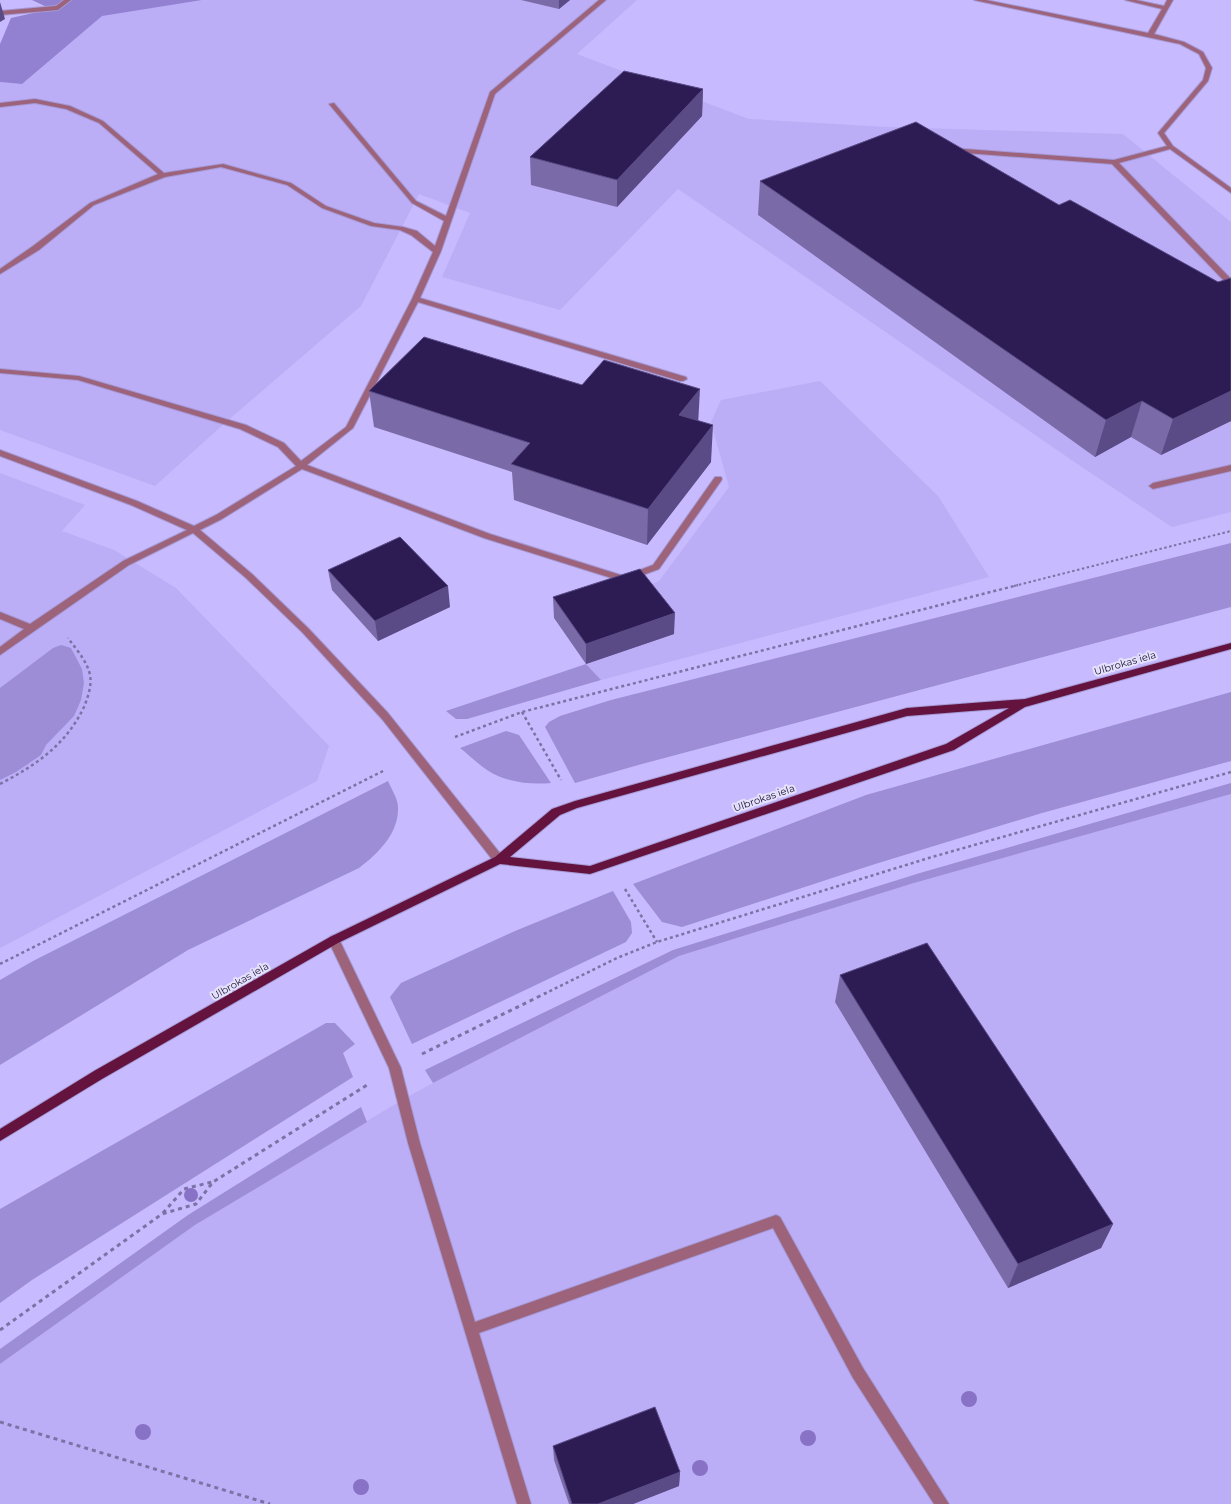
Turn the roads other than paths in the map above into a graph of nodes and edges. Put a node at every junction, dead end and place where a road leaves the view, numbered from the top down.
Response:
1 (68, 0) edge
2 (603, 0) edge
3 (977, 0) edge
4 (1128, 0) edge
5 (1170, 0) edge
6 (1165, 8) junction
7 (0, 13) edge
8 (1150, 35) junction
9 (332, 104) dead end
10 (0, 105) edge
11 (1171, 147) junction
12 (944, 149) edge
13 (1114, 162) junction
14 (163, 175) junction
15 (1231, 191) edge
16 (448, 220) junction
17 (437, 251) junction
18 (0, 272) edge
19 (1231, 283) edge
20 (416, 299) junction
21 (0, 371) edge
22 (682, 379) dead end
23 (0, 453) edge
24 (302, 466) junction
25 (1231, 468) edge
26 (718, 479) dead end
27 (1153, 486) dead end
28 (193, 529) junction
29 (0, 615) edge
30 (31, 628) junction
31 (1231, 646) edge
32 (0, 652) edge
33 (1025, 704) junction
34 (499, 860) junction
35 (334, 940) junction
36 (0, 1136) edge
37 (470, 1330) junction
38 (524, 1504) edge
39 (942, 1504) edge

1 - 7 street
2 - 16 street
3 - 8 street
4 - 6 street
5 - 6 street
6 - 8 street
8 - 11 street
9 - 16 street
10 - 14 street
11 - 13 street
11 - 15 street
12 - 13 street
13 - 19 street
14 - 17 street
14 - 18 street
16 - 17 street
17 - 20 street
20 - 22 street
20 - 24 street
21 - 24 street
23 - 28 street
24 - 26 street
24 - 28 street
25 - 27 street
28 - 30 street
28 - 34 street
29 - 30 street
30 - 32 street
31 - 33 main road, Ulbrokas iela
33 - 34 main road, Ulbrokas iela
33 - 34 main road, Ulbrokas iela
34 - 35 main road, Ulbrokas iela
35 - 36 main road, Ulbrokas iela
35 - 37 street
37 - 38 street
37 - 39 street

